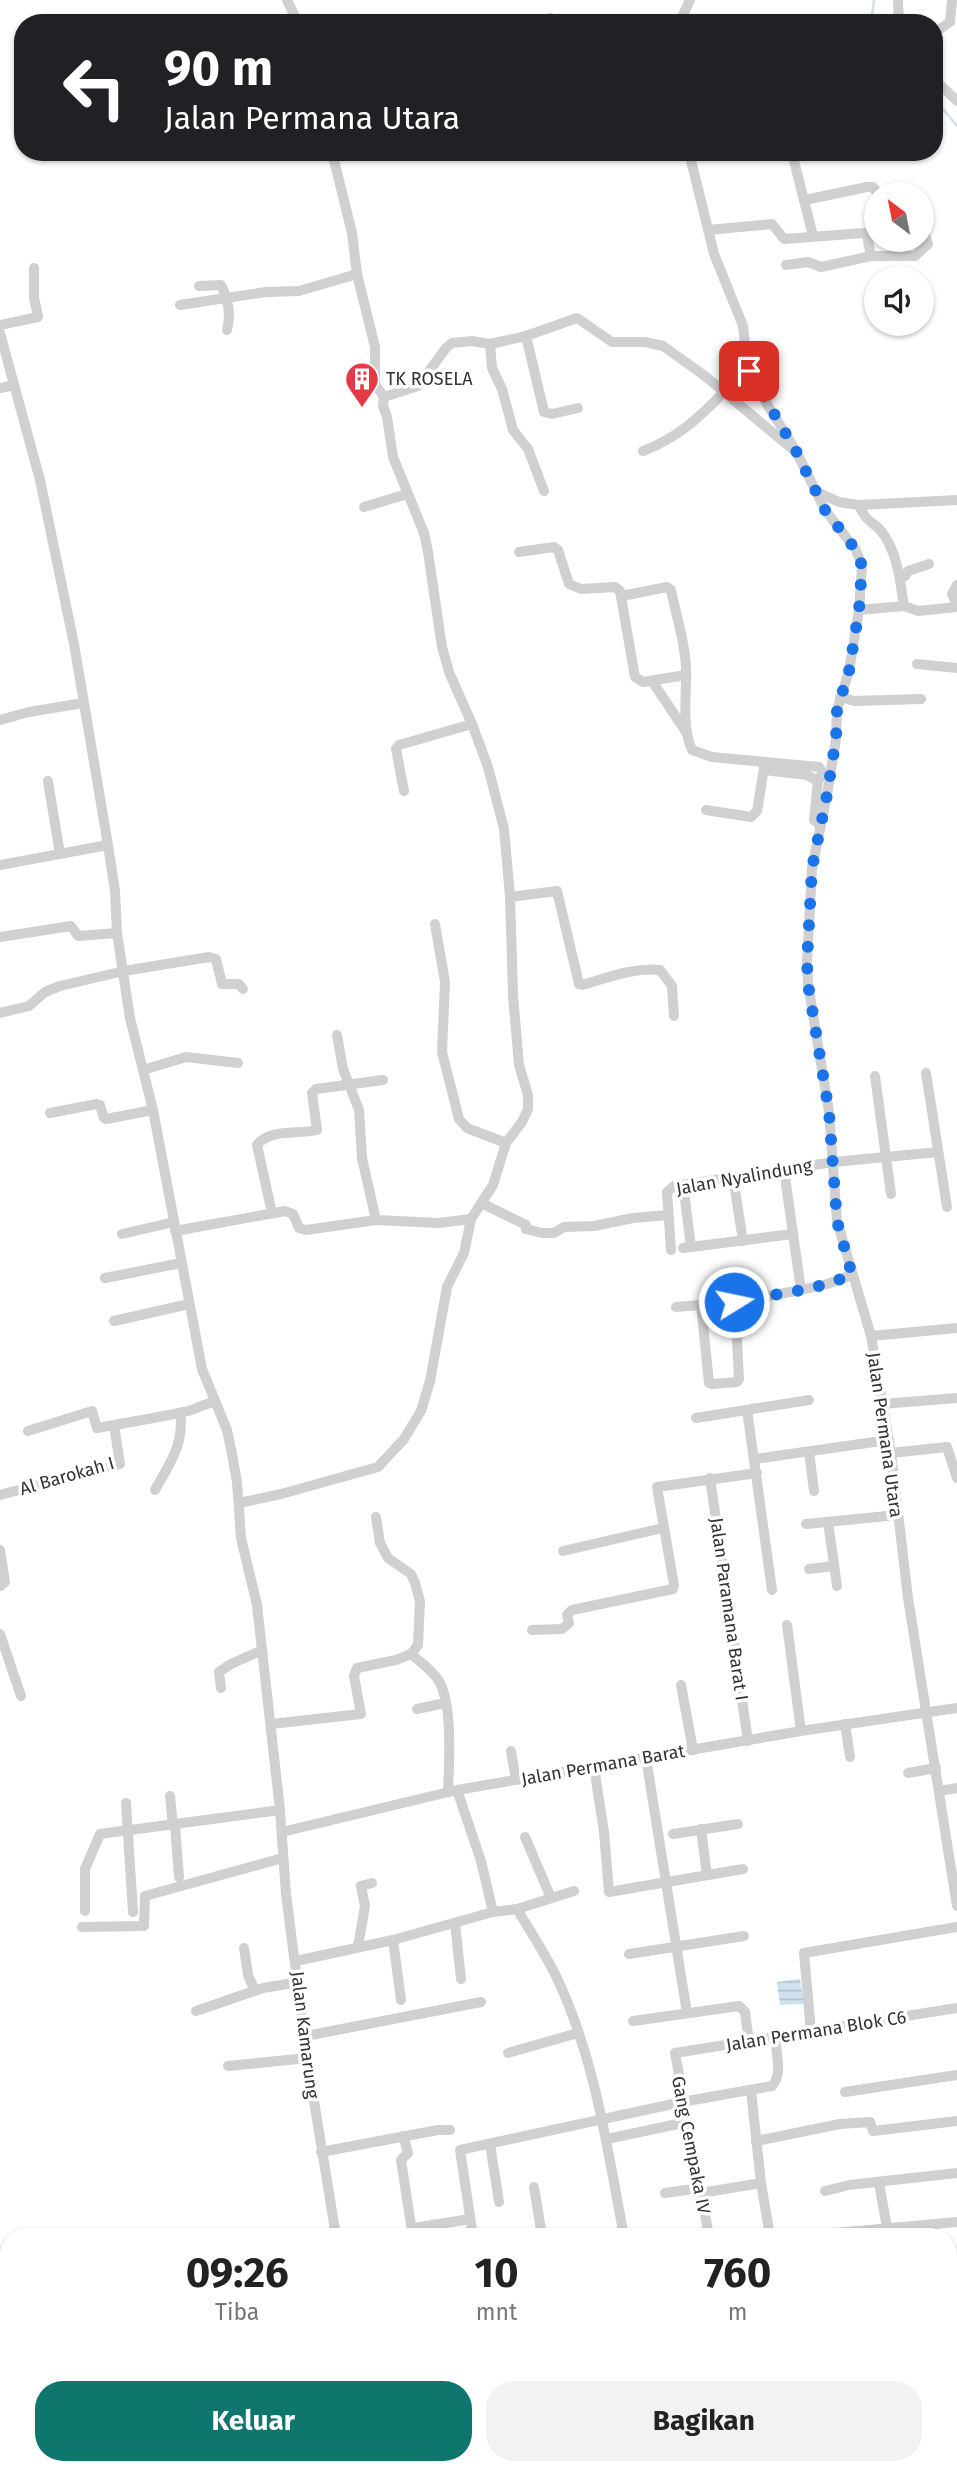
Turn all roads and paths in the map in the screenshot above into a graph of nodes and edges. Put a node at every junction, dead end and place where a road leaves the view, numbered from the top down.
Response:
1 (952, 0) edge
2 (943, 27) edge
3 (943, 88) edge
4 (957, 101) edge
5 (334, 161) edge
6 (691, 161) edge
7 (794, 161) edge
8 (864, 188) edge
9 (804, 200) junction
10 (708, 230) junction
11 (813, 236) junction
12 (919, 252) edge
13 (871, 256) junction
14 (786, 265) dead end
15 (34, 268) dead end
16 (357, 274) junction
17 (199, 286) dead end
18 (227, 298) junction
19 (180, 305) dead end
20 (0, 325) edge
21 (227, 330) dead end
22 (0, 333) edge
23 (526, 336) junction
24 (490, 344) junction
25 (14, 385) junction
26 (0, 388) edge
27 (724, 392) junction
28 (384, 397) junction
29 (578, 408) dead end
30 (643, 450) dead end
31 (796, 451) junction
32 (544, 491) dead end
33 (815, 491) junction
34 (407, 494) junction
35 (957, 500) edge
36 (859, 505) junction
37 (364, 507) dead end
38 (519, 552) dead end
39 (929, 564) dead end
40 (900, 578) junction
41 (957, 585) edge
42 (622, 596) junction
43 (904, 606) junction
44 (957, 606) edge
45 (859, 610) junction
46 (918, 664) dead end
47 (957, 668) edge
48 (686, 675) junction
49 (652, 681) junction
50 (840, 697) junction
51 (921, 699) dead end
52 (83, 703) junction
53 (0, 720) edge
54 (472, 724) junction
55 (688, 734) junction
56 (765, 766) junction
57 (48, 782) dead end
58 (404, 791) dead end
59 (706, 810) dead end
60 (820, 825) junction
61 (108, 845) junction
62 (60, 854) junction
63 (0, 865) edge
64 (510, 897) junction
65 (435, 925) dead end
66 (117, 933) junction
67 (0, 937) edge
68 (124, 971) junction
69 (243, 989) dead end
70 (0, 1013) edge
71 (674, 1016) dead end
72 (337, 1035) dead end
73 (238, 1063) dead end
74 (143, 1070) junction
75 (926, 1073) dead end
76 (875, 1076) dead end
77 (383, 1080) dead end
78 (348, 1083) junction
79 (153, 1110) junction
80 (50, 1113) dead end
81 (506, 1143) junction
82 (938, 1152) junction
83 (884, 1157) junction
84 (834, 1162) junction
85 (785, 1177) dead end
86 (734, 1184) dead end
87 (684, 1192) dead end
88 (891, 1194) dead end
89 (481, 1203) junction
90 (947, 1207) dead end
91 (668, 1210) junction
92 (272, 1213) junction
93 (471, 1219) junction
94 (376, 1220) junction
95 (174, 1226) junction
96 (122, 1234) dead end
97 (792, 1234) junction
98 (743, 1241) junction
99 (671, 1250) dead end
100 (181, 1263) junction
101 (854, 1278) junction
102 (105, 1279) dead end
103 (802, 1290) junction
104 (734, 1302) junction
105 (189, 1304) junction
106 (701, 1305) junction
107 (676, 1307) dead end
108 (114, 1321) dead end
109 (957, 1328) edge
110 (871, 1336) junction
111 (957, 1398) edge
112 (809, 1400) dead end
113 (215, 1402) junction
114 (882, 1404) junction
115 (747, 1410) junction
116 (180, 1413) junction
117 (696, 1418) dead end
118 (114, 1425) junction
119 (28, 1431) dead end
120 (888, 1440) junction
121 (809, 1452) junction
122 (891, 1453) junction
123 (755, 1459) junction
124 (757, 1473) junction
125 (710, 1478) junction
126 (957, 1478) edge
127 (155, 1490) dead end
128 (814, 1491) dead end
129 (0, 1495) edge
130 (239, 1503) junction
131 (897, 1515) junction
132 (376, 1517) dead end
133 (828, 1522) junction
134 (806, 1524) dead end
135 (663, 1528) junction
136 (0, 1550) edge
137 (563, 1551) dead end
138 (834, 1566) junction
139 (809, 1569) dead end
140 (0, 1586) edge
141 (837, 1586) dead end
142 (772, 1590) dead end
143 (787, 1625) dead end
144 (532, 1630) dead end
145 (0, 1634) edge
146 (262, 1650) junction
147 (3, 1654) edge
148 (411, 1654) junction
149 (681, 1685) dead end
150 (221, 1688) dead end
151 (21, 1696) dead end
152 (446, 1703) junction
153 (957, 1708) edge
154 (417, 1709) dead end
155 (927, 1711) junction
156 (271, 1724) junction
157 (845, 1724) junction
158 (802, 1731) junction
159 (747, 1741) junction
160 (693, 1750) junction
161 (511, 1751) dead end
162 (850, 1757) dead end
163 (646, 1758) junction
164 (594, 1767) junction
165 (936, 1768) junction
166 (908, 1773) dead end
167 (516, 1780) junction
168 (957, 1788) edge
169 (453, 1791) junction
170 (939, 1791) junction
171 (170, 1796) dead end
172 (126, 1803) dead end
173 (280, 1810) junction
174 (738, 1824) dead end
175 (174, 1826) junction
176 (701, 1829) junction
177 (128, 1830) junction
178 (282, 1832) junction
179 (673, 1833) dead end
180 (525, 1837) dead end
181 (283, 1858) junction
182 (743, 1870) dead end
183 (707, 1875) junction
184 (179, 1877) dead end
185 (666, 1882) junction
186 (372, 1883) dead end
187 (574, 1891) dead end
188 (551, 1898) junction
189 (956, 1898) edge
190 (517, 1909) junction
191 (85, 1912) dead end
192 (133, 1912) dead end
193 (493, 1912) junction
194 (455, 1923) junction
195 (82, 1927) dead end
196 (957, 1927) edge
197 (744, 1937) dead end
198 (393, 1940) junction
199 (676, 1946) junction
200 (358, 1947) junction
201 (244, 1948) dead end
202 (629, 1954) dead end
203 (296, 1961) junction
204 (461, 1979) dead end
205 (299, 1982) junction
206 (255, 1991) junction
207 (401, 2000) dead end
208 (481, 2002) dead end
209 (957, 2008) edge
210 (196, 2011) dead end
211 (687, 2013) junction
212 (633, 2021) dead end
213 (811, 2032) junction
214 (578, 2033) junction
215 (306, 2036) junction
216 (775, 2038) junction
217 (750, 2042) junction
218 (509, 2053) dead end
219 (675, 2053) joint
220 (307, 2058) junction
221 (228, 2066) dead end
222 (957, 2075) edge
223 (751, 2091) junction
224 (845, 2092) dead end
225 (682, 2102) junction
226 (603, 2121) junction
227 (957, 2121) edge
228 (687, 2122) junction
229 (450, 2130) dead end
230 (403, 2136) junction
231 (607, 2139) junction
232 (756, 2141) junction
233 (490, 2144) junction
234 (321, 2152) junction
235 (957, 2173) edge
236 (761, 2183) junction
237 (879, 2183) junction
238 (534, 2187) dead end
239 (700, 2190) junction
240 (825, 2191) dead end
241 (665, 2193) dead end
242 (499, 2202) dead end
243 (470, 2219) junction
244 (957, 2222) edge
245 (335, 2228) edge
246 (472, 2228) edge
247 (541, 2228) edge
248 (623, 2228) edge
249 (707, 2228) edge
250 (769, 2228) edge
251 (887, 2228) joint

1 - 2 street
3 - 4 street
5 - 16 street
6 - 10 street, Jalan Permana Utara
7 - 9 street
8 - 9 street
9 - 11 street
10 - 11 street
10 - 31 street, Jalan Permana Utara
11 - 13 street
12 - 13 street
13 - 14 street
15 - 20 street
16 - 18 street
16 - 28 street
17 - 18 street
18 - 19 street
18 - 21 street
22 - 25 street
23 - 24 street
23 - 27 street
23 - 29 street
24 - 28 street
24 - 32 street
25 - 26 street
25 - 52 street, Jalan Kamarung
27 - 30 street
27 - 31 street
28 - 34 street
31 - 33 street, Jalan Permana Utara
33 - 36 street
33 - 45 street, Jalan Permana Utara
34 - 37 street
34 - 54 street
35 - 36 street
36 - 40 street
38 - 42 street
39 - 40 street
40 - 43 street
41 - 44 street
42 - 48 street
42 - 49 street
43 - 44 street
43 - 45 street
45 - 50 street, Jalan Permana Utara
46 - 47 street
48 - 49 street
48 - 55 street
49 - 55 street
50 - 51 street
50 - 60 street, Jalan Permana Utara
52 - 53 street
52 - 61 street, Jalan Kamarung
54 - 58 street
54 - 64 street
55 - 56 street
56 - 59 street
56 - 60 street
57 - 62 street
60 - 84 street, Jalan Permana Utara
61 - 62 street
61 - 66 street, Jalan Kamarung
62 - 63 street
64 - 71 street
64 - 81 street
65 - 81 street
66 - 67 street
66 - 68 street, Jalan Kamarung
68 - 69 street
68 - 70 street
68 - 74 street, Jalan Kamarung
72 - 78 street
73 - 74 street
74 - 79 street, Jalan Kamarung
75 - 82 street
76 - 83 street
77 - 78 street
78 - 92 street
78 - 94 street
79 - 80 street
79 - 95 street, Jalan Kamarung
81 - 89 street
82 - 83 street
82 - 90 street
83 - 84 street
83 - 88 street
84 - 91 street, Jalan Nyalindung
84 - 101 street, Jalan Permana Utara
85 - 97 street
86 - 98 street
87 - 98 street
89 - 91 street
89 - 93 street
91 - 99 street
92 - 94 street
92 - 95 street
93 - 94 street
93 - 130 street
95 - 96 street
95 - 100 street, Jalan Kamarung
97 - 98 street
97 - 103 street
100 - 102 street
100 - 105 street, Jalan Kamarung
101 - 103 street
101 - 110 street, Jalan Permana Utara
103 - 104 street
104 - 106 street
104 - 106 street
105 - 108 street
105 - 113 street, Jalan Kamarung
106 - 107 street
109 - 110 street
110 - 114 street, Jalan Permana Utara
111 - 114 street
112 - 115 street
113 - 116 street
113 - 130 street, Jalan Kamarung
114 - 120 street, Jalan Permana Utara
115 - 117 street
115 - 123 street
116 - 118 street
116 - 127 street
118 - 119 street, Al Barokah I
118 - 129 street, Al Barokah I
120 - 121 street
120 - 122 street, Jalan Permana Utara
121 - 123 street
121 - 128 street
122 - 126 street
122 - 131 street, Jalan Permana Utara
123 - 124 street
124 - 125 street
124 - 142 street
125 - 135 street
125 - 159 street, Jalan Paramana Barat I
130 - 146 street, Jalan Kamarung
131 - 133 street
131 - 155 street, Jalan Permana Utara
132 - 148 street
133 - 134 street
133 - 138 street
135 - 137 street
135 - 144 street
136 - 140 street
138 - 139 street
138 - 141 street
143 - 158 street
145 - 147 street
146 - 150 street
146 - 156 street, Jalan Kamarung
147 - 151 street
148 - 152 street
148 - 156 street
149 - 160 street
152 - 154 street
152 - 169 street
153 - 155 street, Jalan Permana Barat
155 - 157 street, Jalan Permana Barat
155 - 165 street, Jalan Permana Utara
156 - 173 street, Jalan Kamarung
157 - 158 street, Jalan Permana Barat
157 - 162 street
158 - 159 street, Jalan Permana Barat
159 - 160 street, Jalan Permana Barat
160 - 163 street, Jalan Permana Barat
161 - 167 street
163 - 164 street, Jalan Permana Barat
163 - 185 street
164 - 167 street, Jalan Permana Barat
164 - 185 street
165 - 166 street
165 - 170 street, Jalan Permana Utara
167 - 169 street, Jalan Permana Barat
168 - 170 street
169 - 178 street, Jalan Permana Barat
169 - 193 street
170 - 189 street, Jalan Permana Utara
171 - 175 street
172 - 177 street
173 - 175 street
173 - 178 street, Jalan Kamarung
174 - 176 street
175 - 177 street
175 - 184 street
176 - 179 street
176 - 183 street
177 - 191 street
177 - 192 street
178 - 181 street, Jalan Kamarung
180 - 188 street
181 - 195 street
181 - 203 street, Jalan Kamarung
182 - 183 street
183 - 185 street
185 - 199 street
186 - 200 street
187 - 188 street
188 - 190 street
190 - 193 street
190 - 214 street
193 - 194 street
194 - 198 street
194 - 204 street
196 - 213 street
197 - 199 street
198 - 200 street
198 - 207 street
199 - 202 street
199 - 211 street
200 - 203 street
201 - 206 street
203 - 205 street, Jalan Kamarung
205 - 206 street
205 - 215 street, Jalan Kamarung
206 - 210 street
208 - 215 street
209 - 213 street, Jalan Permana Blok C6
211 - 212 street
211 - 217 street
213 - 216 street, Jalan Permana Blok C6
214 - 218 street
214 - 226 street
215 - 220 street, Jalan Kamarung
216 - 217 street, Jalan Permana Blok C6
216 - 223 street
217 - 219 street, Jalan Permana Blok C6
219 - 225 street, Gang Cempaka IV
220 - 221 street
220 - 234 street, Jalan Kamarung
222 - 224 street
223 - 225 street
223 - 232 street
225 - 226 street
225 - 228 street, Gang Cempaka IV
226 - 231 street
226 - 233 street
227 - 232 street
228 - 231 street
228 - 239 street, Gang Cempaka IV
229 - 230 street
230 - 234 street
230 - 243 street
231 - 248 street
232 - 236 street
233 - 242 street
233 - 243 street
234 - 245 street, Jalan Kamarung
235 - 237 street
236 - 239 street
236 - 250 street
237 - 240 street
237 - 251 street
238 - 247 street
239 - 241 street
239 - 249 street, Gang Cempaka IV
243 - 246 street
244 - 251 street

